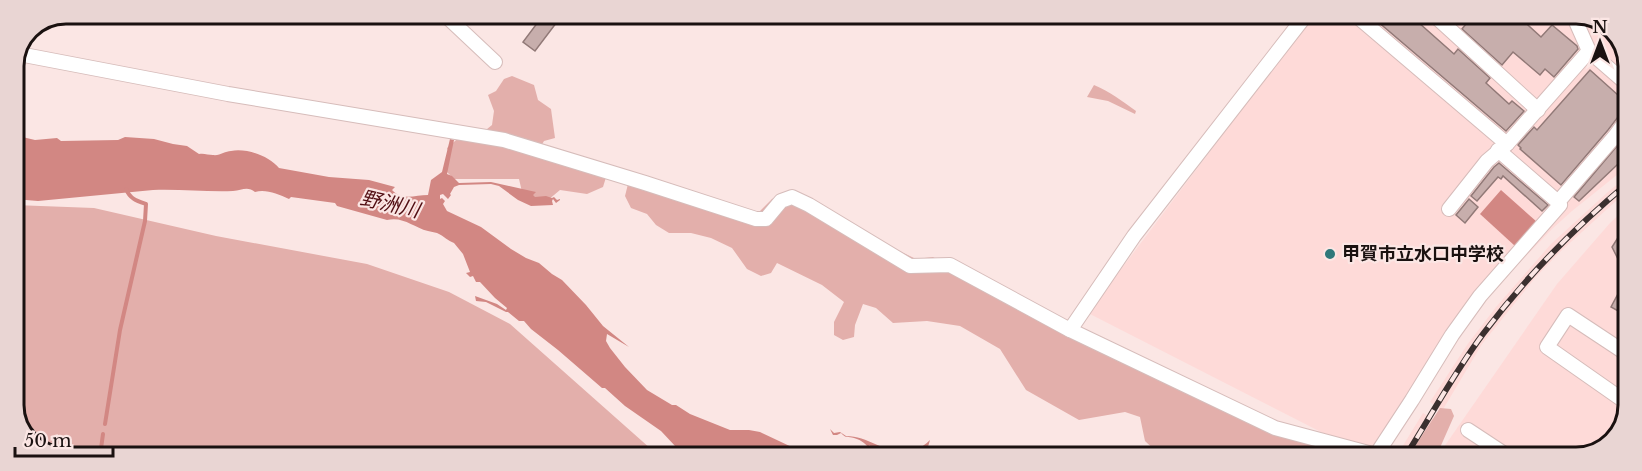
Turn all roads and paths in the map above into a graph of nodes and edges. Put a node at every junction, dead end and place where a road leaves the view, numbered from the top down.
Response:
1 (455, 24) edge
2 (1299, 24) edge
3 (1366, 24) edge
4 (1444, 24) edge
5 (1577, 24) edge
6 (1588, 51) junction
7 (26, 55) edge
8 (495, 62) dead end
9 (1618, 76) edge
10 (1538, 110) junction
11 (1618, 132) edge
12 (1502, 147) junction
13 (1558, 202) junction
14 (1449, 209) dead end
15 (1070, 330) junction
16 (1618, 348) edge
17 (1618, 397) edge
18 (1468, 430) dead end
19 (1346, 447) edge
20 (1381, 447) edge
21 (1494, 447) edge

1 - 8 street
2 - 15 street
3 - 12 street
4 - 10 street
5 - 6 street
6 - 9 street
6 - 10 street
7 - 15 street
10 - 12 street
11 - 13 street
12 - 13 street
12 - 14 street
13 - 20 street
15 - 19 street
16 - 17 street
18 - 21 street

